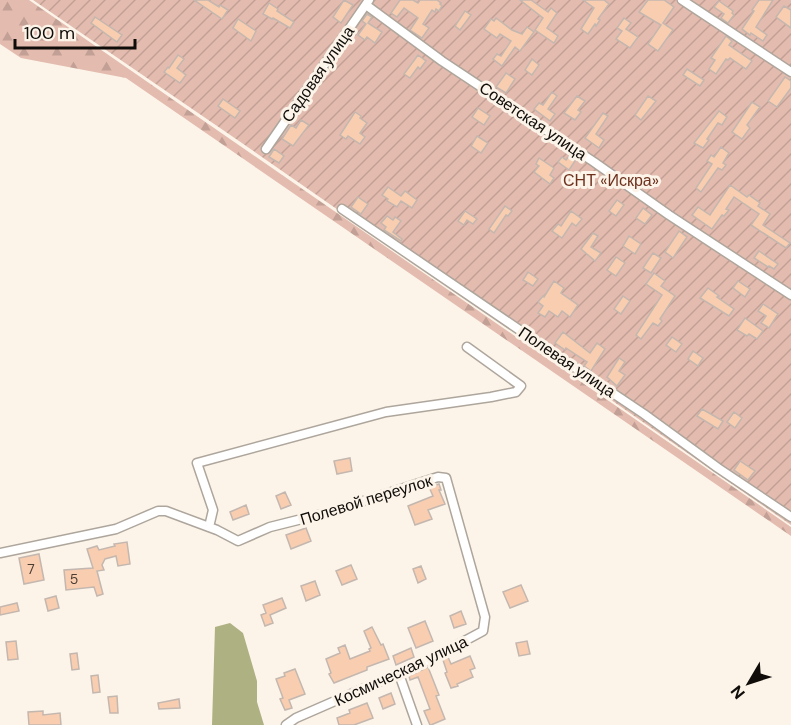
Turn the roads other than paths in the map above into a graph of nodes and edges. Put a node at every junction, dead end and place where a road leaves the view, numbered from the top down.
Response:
1 (682, 0) edge
2 (368, 3) edge
3 (791, 72) edge
4 (266, 149) dead end
5 (342, 209) dead end
6 (791, 295) edge
7 (467, 347) dead end
8 (791, 517) edge
9 (209, 527) junction
10 (0, 553) edge
11 (483, 631) joint
12 (399, 674) junction
13 (286, 725) edge
14 (417, 725) edge

1 - 3 street
2 - 4 street, Садовая улица
2 - 6 street, Советская улица
5 - 8 street, Полевая улица
7 - 9 street
9 - 10 street
9 - 11 street, Полевой переулок
11 - 12 street, Космическая улица
12 - 13 street, Космическая улица
12 - 14 street

